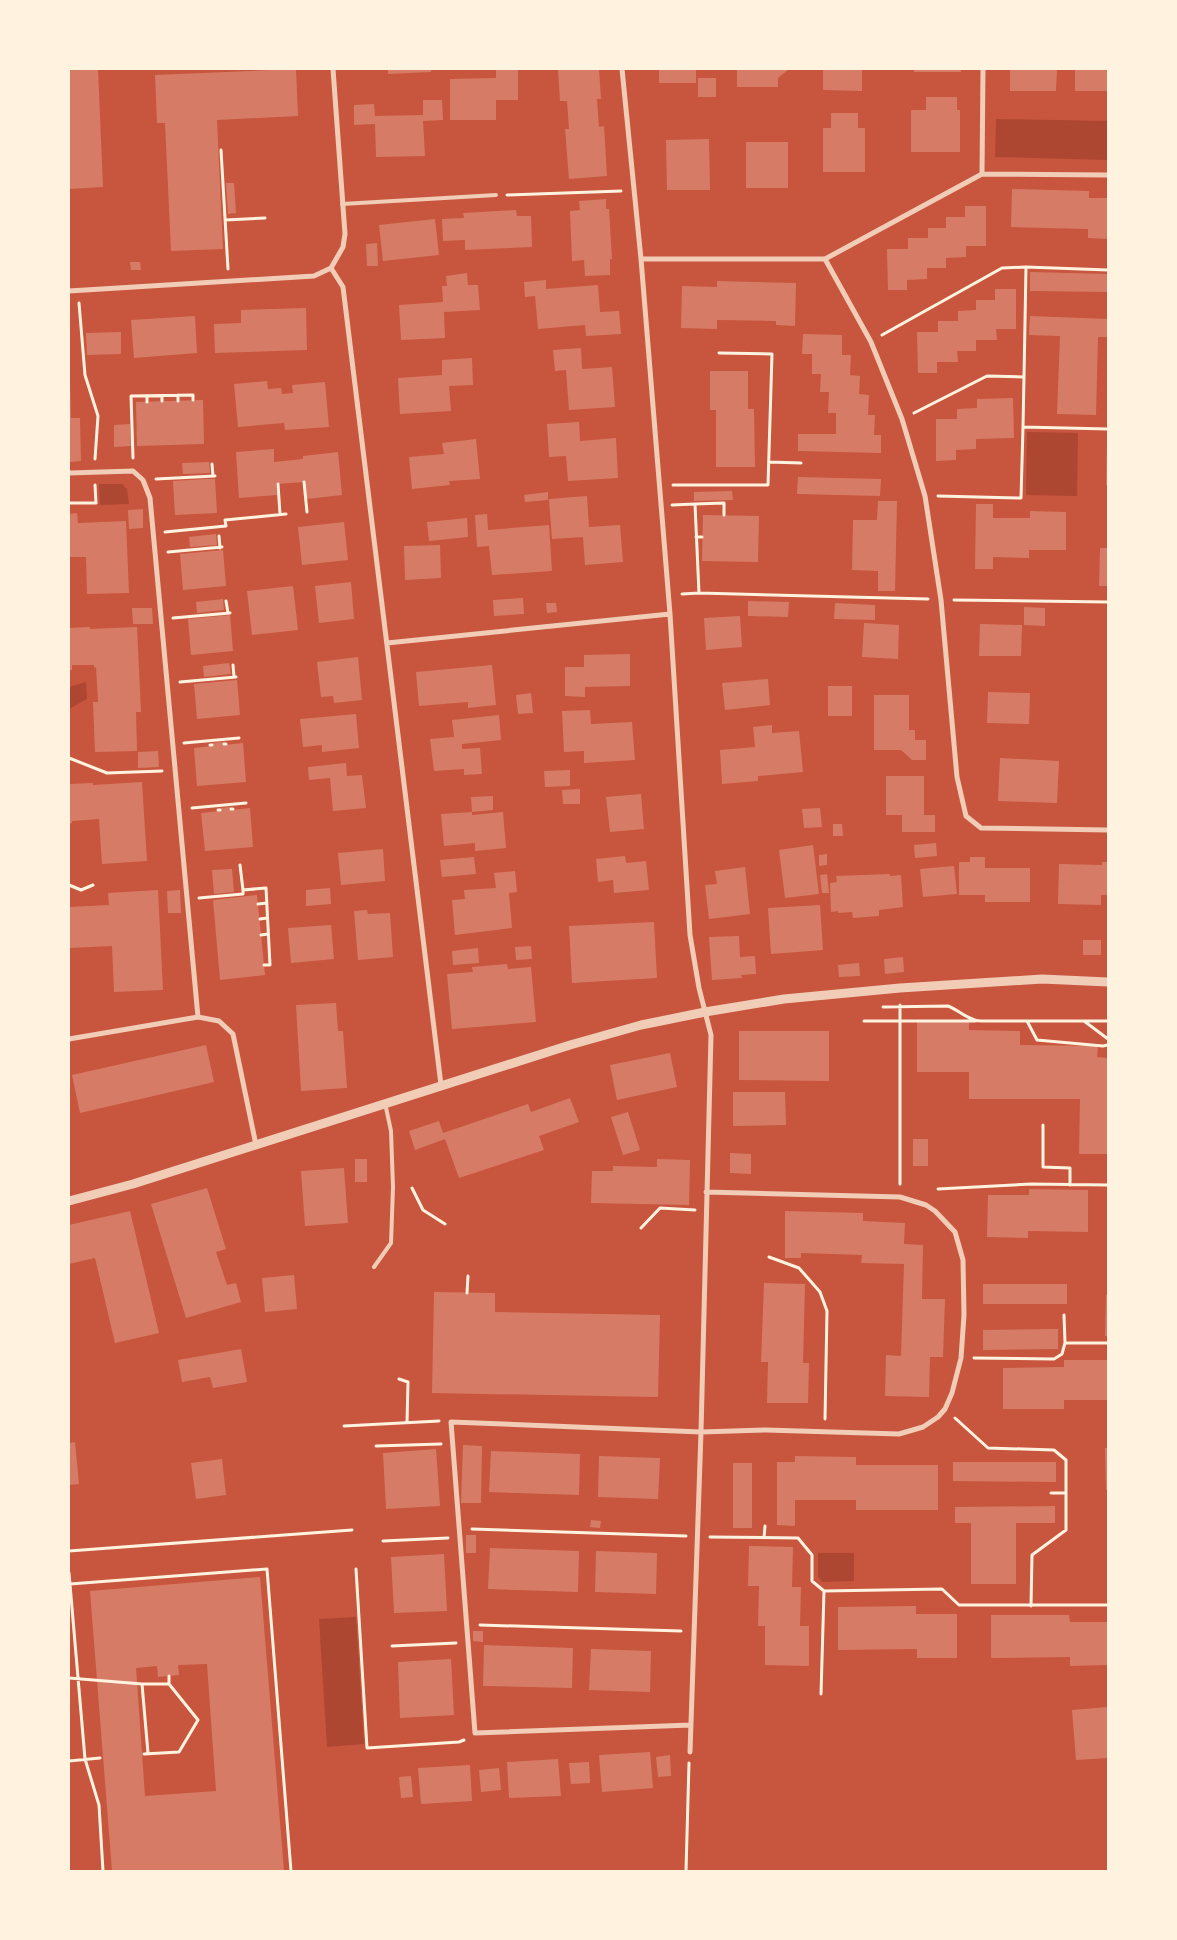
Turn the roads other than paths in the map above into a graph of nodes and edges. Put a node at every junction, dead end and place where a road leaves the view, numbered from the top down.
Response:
1 (333, 69) edge
2 (622, 69) edge
3 (983, 69) edge
4 (982, 174) junction
5 (1108, 175) edge
6 (496, 195) road end
7 (342, 204) junction
8 (641, 259) junction
9 (825, 260) junction
10 (331, 268) junction
11 (69, 291) edge
12 (69, 473) edge
13 (670, 614) junction
14 (387, 643) junction
15 (1108, 830) edge
16 (1108, 982) edge
17 (705, 1012) junction
18 (198, 1017) junction
19 (69, 1039) edge
20 (441, 1085) junction
21 (385, 1103) junction
22 (256, 1145) junction
23 (706, 1192) junction
24 (69, 1201) edge
25 (374, 1267) dead end
26 (701, 1432) junction
27 (691, 1725) junction
28 (690, 1752) road end

1 - 7 street
2 - 8 street
3 - 4 street
4 - 5 street
4 - 9 street
6 - 7 lane
7 - 10 street
8 - 9 street
8 - 13 street
9 - 15 street
10 - 11 street
10 - 14 street
12 - 18 street
13 - 14 street
13 - 17 street
14 - 20 street
16 - 17 street
17 - 20 street
17 - 23 street
18 - 19 street
18 - 22 street
20 - 21 street
21 - 22 street
21 - 25 lane
22 - 24 street
23 - 26 street
23 - 26 street
26 - 27 street
26 - 27 street
27 - 28 street

